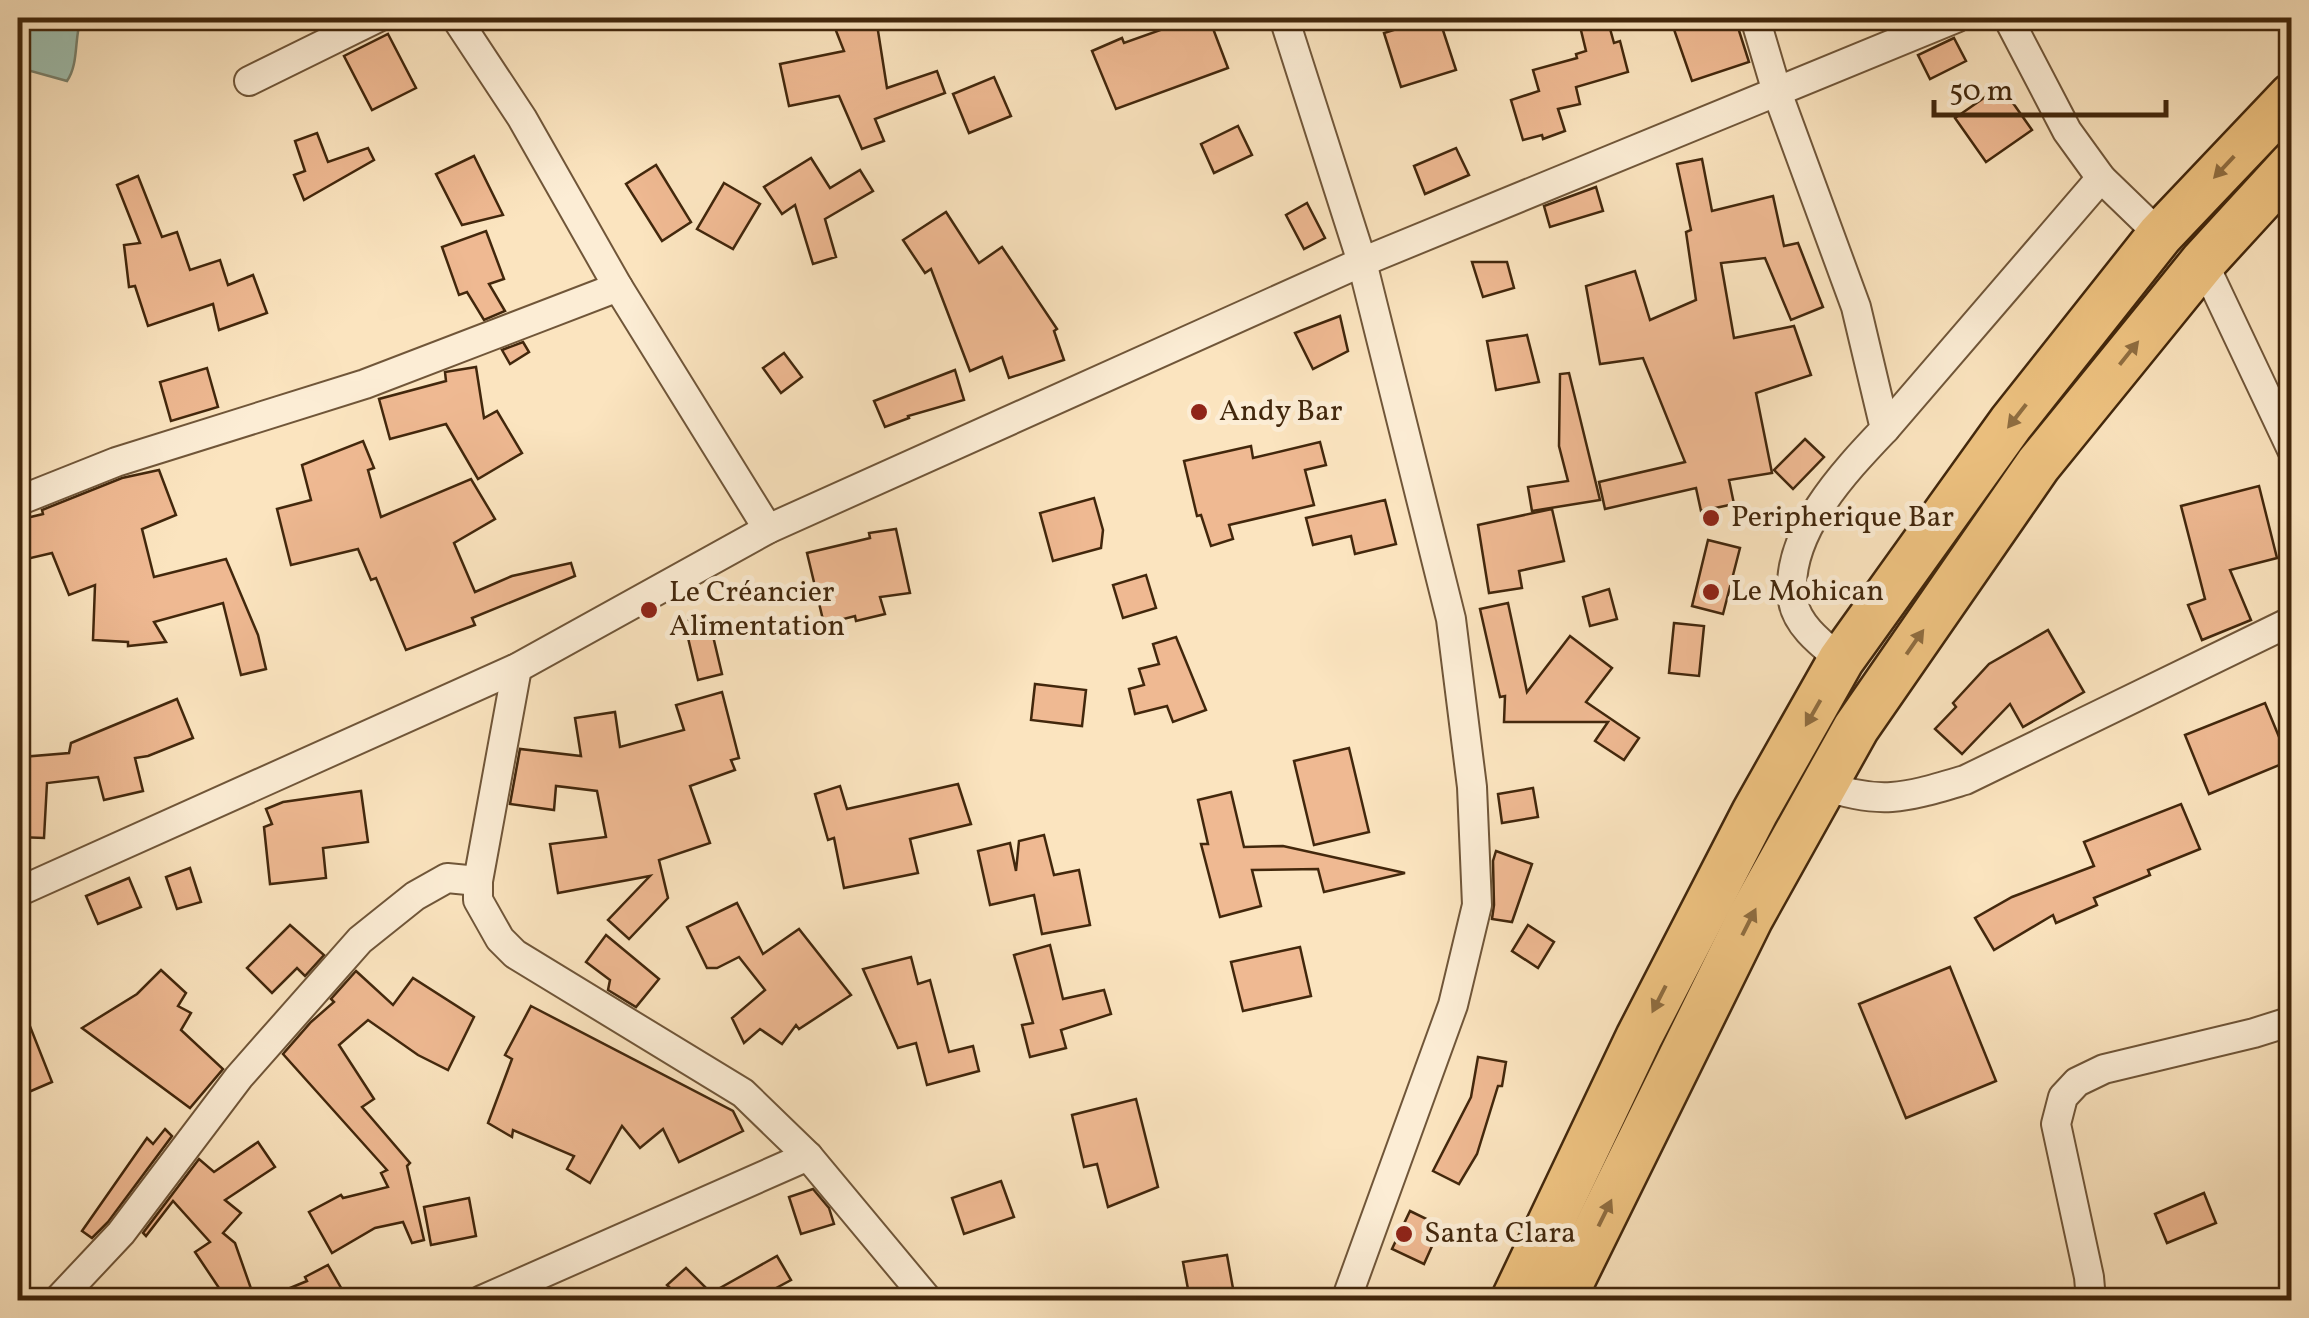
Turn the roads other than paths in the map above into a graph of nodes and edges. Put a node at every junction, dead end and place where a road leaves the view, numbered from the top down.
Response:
1 (377, 18) edge
2 (456, 18) edge
3 (1284, 18) edge
4 (1754, 18) edge
5 (1956, 18) edge
6 (2008, 18) edge
7 (249, 81) dead end
8 (1777, 92) junction
9 (2292, 96) edge
10 (2292, 165) edge
11 (2101, 178) junction
12 (2160, 235) junction
13 (1362, 262) junction
14 (2203, 262) junction
15 (618, 287) junction
16 (1885, 429) junction
17 (2292, 450) edge
18 (18, 501) edge
19 (768, 529) junction
20 (2292, 621) edge
21 (1841, 660) junction
22 (517, 668) junction
23 (1822, 785) junction
24 (478, 882) junction
25 (18, 892) edge
26 (2292, 1021) edge
27 (808, 1156) junction
28 (499, 1297) edge
29 (58, 1300) edge
30 (928, 1300) edge
31 (1346, 1300) edge
32 (1514, 1300) edge
33 (1562, 1300) edge
34 (2091, 1300) edge

1 - 7 street
2 - 15 street
3 - 13 street
4 - 8 street
5 - 8 street
6 - 11 street
8 - 13 street
8 - 16 street
9 -> 12 main road
10 - 14 main road
11 - 12 street
11 - 16 street
12 -> 21 main road
13 - 19 street
13 - 31 street
14 - 17 street
23 -> 14 main road
15 - 18 street
15 - 19 street
16 - 21 street
19 - 22 street
20 - 23 street
21 -> 32 main road
22 - 24 street
22 - 25 street
33 -> 23 main road
24 - 27 street
24 - 29 street
26 - 34 street
27 - 28 street
27 - 30 street

